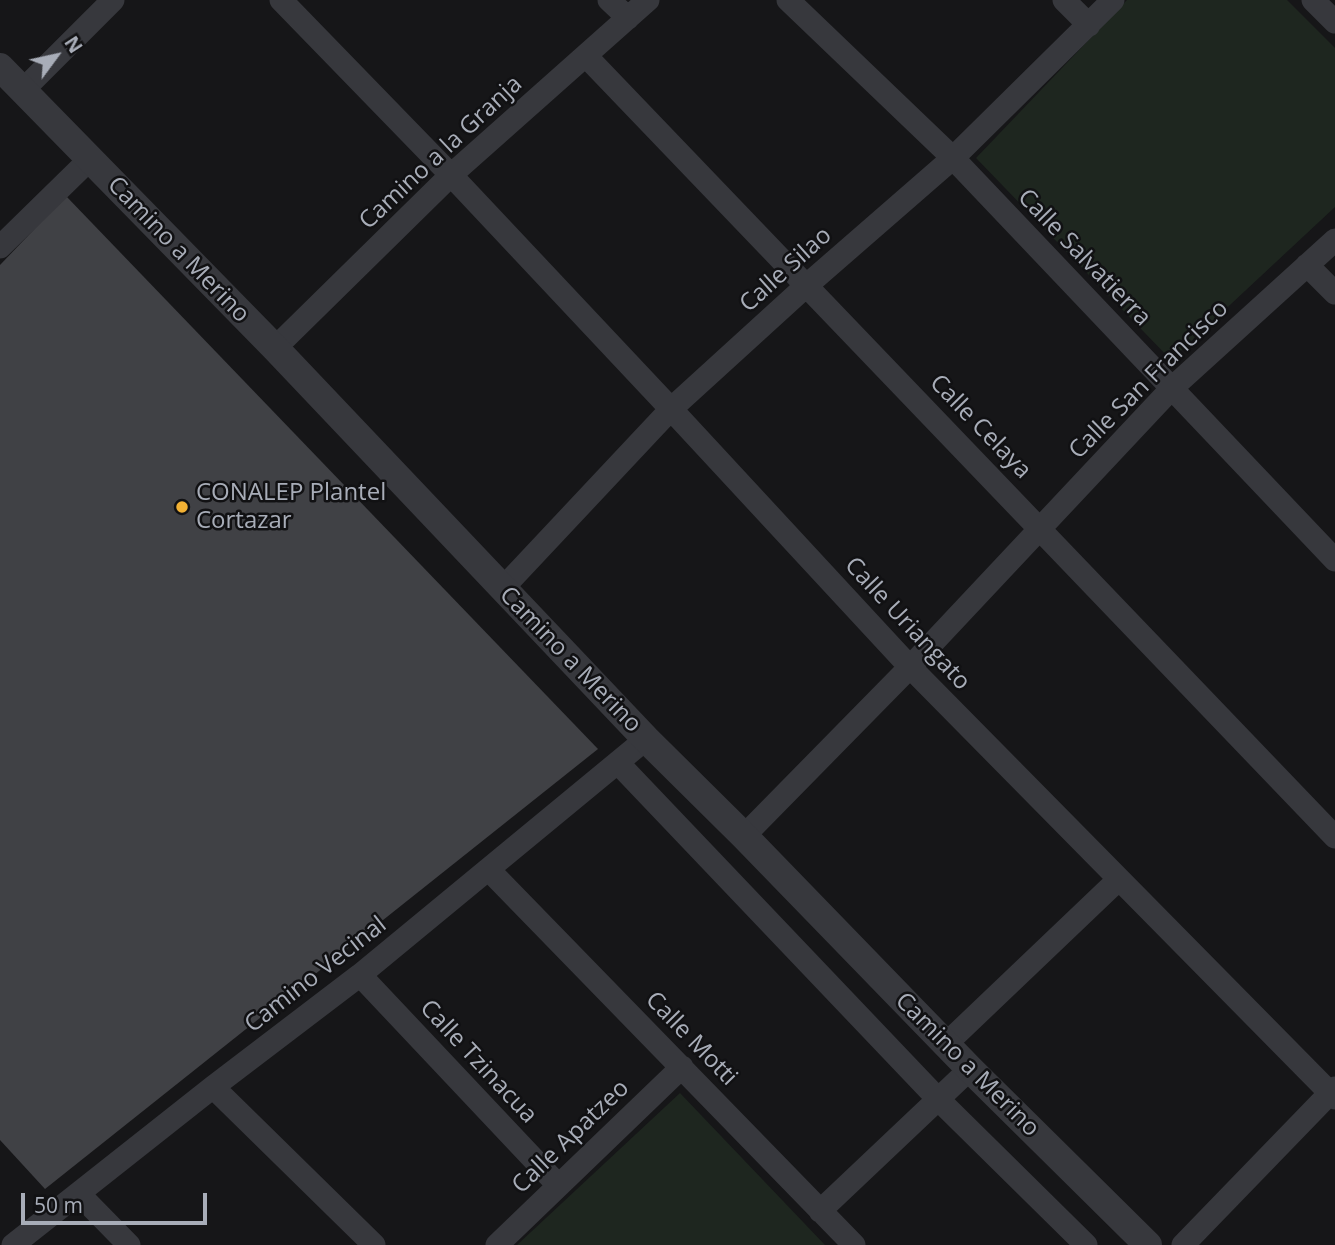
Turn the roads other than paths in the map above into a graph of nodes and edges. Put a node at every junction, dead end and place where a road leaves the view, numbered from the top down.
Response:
1 (113, 0) edge
2 (281, 0) edge
3 (609, 0) edge
4 (648, 0) edge
5 (788, 0) edge
6 (1064, 0) edge
7 (1113, 0) edge
8 (1313, 0) edge
9 (628, 18) junction
10 (1335, 22) edge
11 (1089, 25) junction
12 (586, 56) junction
13 (0, 68) edge
14 (23, 90) junction
15 (953, 158) junction
16 (89, 160) junction
17 (451, 176) junction
18 (1335, 240) edge
19 (0, 247) edge
20 (1307, 265) junction
21 (806, 286) junction
22 (1335, 293) edge
23 (275, 348) junction
24 (1171, 388) junction
25 (671, 409) junction
26 (1041, 528) junction
27 (1335, 560) edge
28 (502, 589) junction
29 (910, 667) junction
30 (646, 739) junction
31 (618, 763) junction
32 (744, 836) junction
33 (1335, 837) edge
34 (489, 870) junction
35 (1118, 879) junction
36 (360, 975) junction
37 (946, 1044) junction
38 (682, 1067) junction
39 (970, 1069) junction
40 (213, 1087) junction
41 (1333, 1093) edge
42 (938, 1099) junction
43 (558, 1185) junction
44 (79, 1194) junction
45 (820, 1211) junction
46 (13, 1245) edge
47 (129, 1245) edge
48 (374, 1245) edge
49 (496, 1245) edge
50 (853, 1245) edge
51 (1086, 1245) edge
52 (1148, 1245) edge
53 (1183, 1245) edge

1 - 14 street
2 - 17 street, Calle Uriangato
3 - 9 street
4 - 9 street, Camino a la Granja
5 - 15 street, Calle Salvatierra
6 - 11 street
7 - 11 street, Calle Silao
8 - 10 street
9 - 12 street, Camino a la Granja
11 - 15 street, Calle Silao
12 - 17 street, Camino a la Granja
12 - 21 street, Calle Celaya
13 - 14 street, Camino a Merino
14 - 16 street, Camino a Merino
15 - 21 street, Calle Silao
15 - 24 street, Calle Salvatierra
16 - 19 street
16 - 23 street, Camino a Merino
17 - 23 street, Camino a la Granja
17 - 25 street, Calle Uriangato
18 - 20 street, Calle San Francisco
20 - 22 street
20 - 24 street, Calle San Francisco
21 - 25 street, Calle Silao
21 - 26 street, Calle Celaya
23 - 28 street, Camino a Merino
24 - 26 street, Calle San Francisco
24 - 27 street, Calle Salvatierra
25 - 28 street, Calle Silao
25 - 29 street, Calle Uriangato
26 - 29 street, Calle San Francisco
26 - 33 street, Calle Celaya
28 - 30 street, Camino a Merino
29 - 32 street, Calle San Francisco
29 - 35 street, Calle Uriangato
30 - 31 street, Camino Vecinal
30 - 32 street, Camino a Merino
31 - 34 street, Camino Vecinal
31 - 42 street
32 - 37 street, Camino a Merino
34 - 36 street, Camino Vecinal
34 - 38 street, Calle Motti
35 - 37 street
35 - 41 street, Calle Uriangato
36 - 40 street, Camino Vecinal
36 - 43 street, Calle Tzinacua
37 - 39 street, Camino a Merino
38 - 43 street, Calle Apatzeo
38 - 45 street, Calle Motti
39 - 42 street
39 - 52 street, Camino a Merino
40 - 44 street, Camino Vecinal
40 - 48 street
41 - 53 street
42 - 45 street
42 - 51 street
43 - 49 street, Calle Apatzeo
44 - 46 street, Camino Vecinal
44 - 47 street
45 - 50 street, Calle Motti

